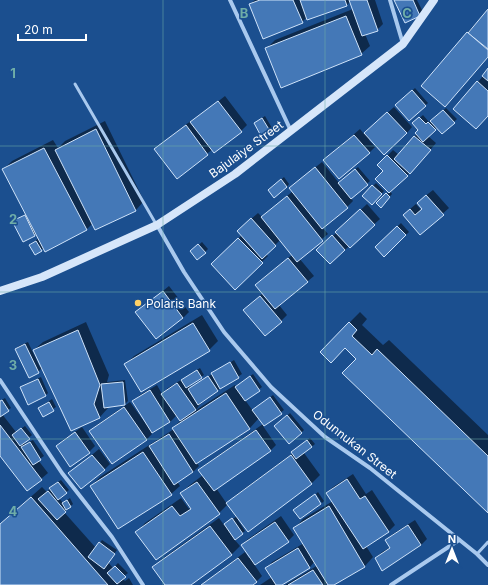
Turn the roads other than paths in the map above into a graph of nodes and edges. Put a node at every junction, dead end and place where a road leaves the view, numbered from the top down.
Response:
1 (230, 0) edge
2 (390, 0) edge
3 (434, 0) edge
4 (404, 44) junction
5 (75, 84) dead end
6 (291, 131) junction
7 (157, 225) junction
8 (0, 291) edge
9 (0, 380) edge
10 (459, 540) junction
11 (488, 542) edge
12 (477, 554) junction
13 (488, 565) edge
14 (143, 585) edge
15 (391, 585) edge

1 - 6 street
2 - 4 street
3 - 4 street, Bajulaiye Street
4 - 6 street, Bajulaiye Street
5 - 7 lane
6 - 7 street, Bajulaiye Street
7 - 8 street, Bajulaiye Street
7 - 10 street, Odunnukan Street
9 - 14 street
10 - 12 street, Odunnukan Street
10 - 15 street
11 - 12 lane
12 - 13 street, Odunnukan Street

